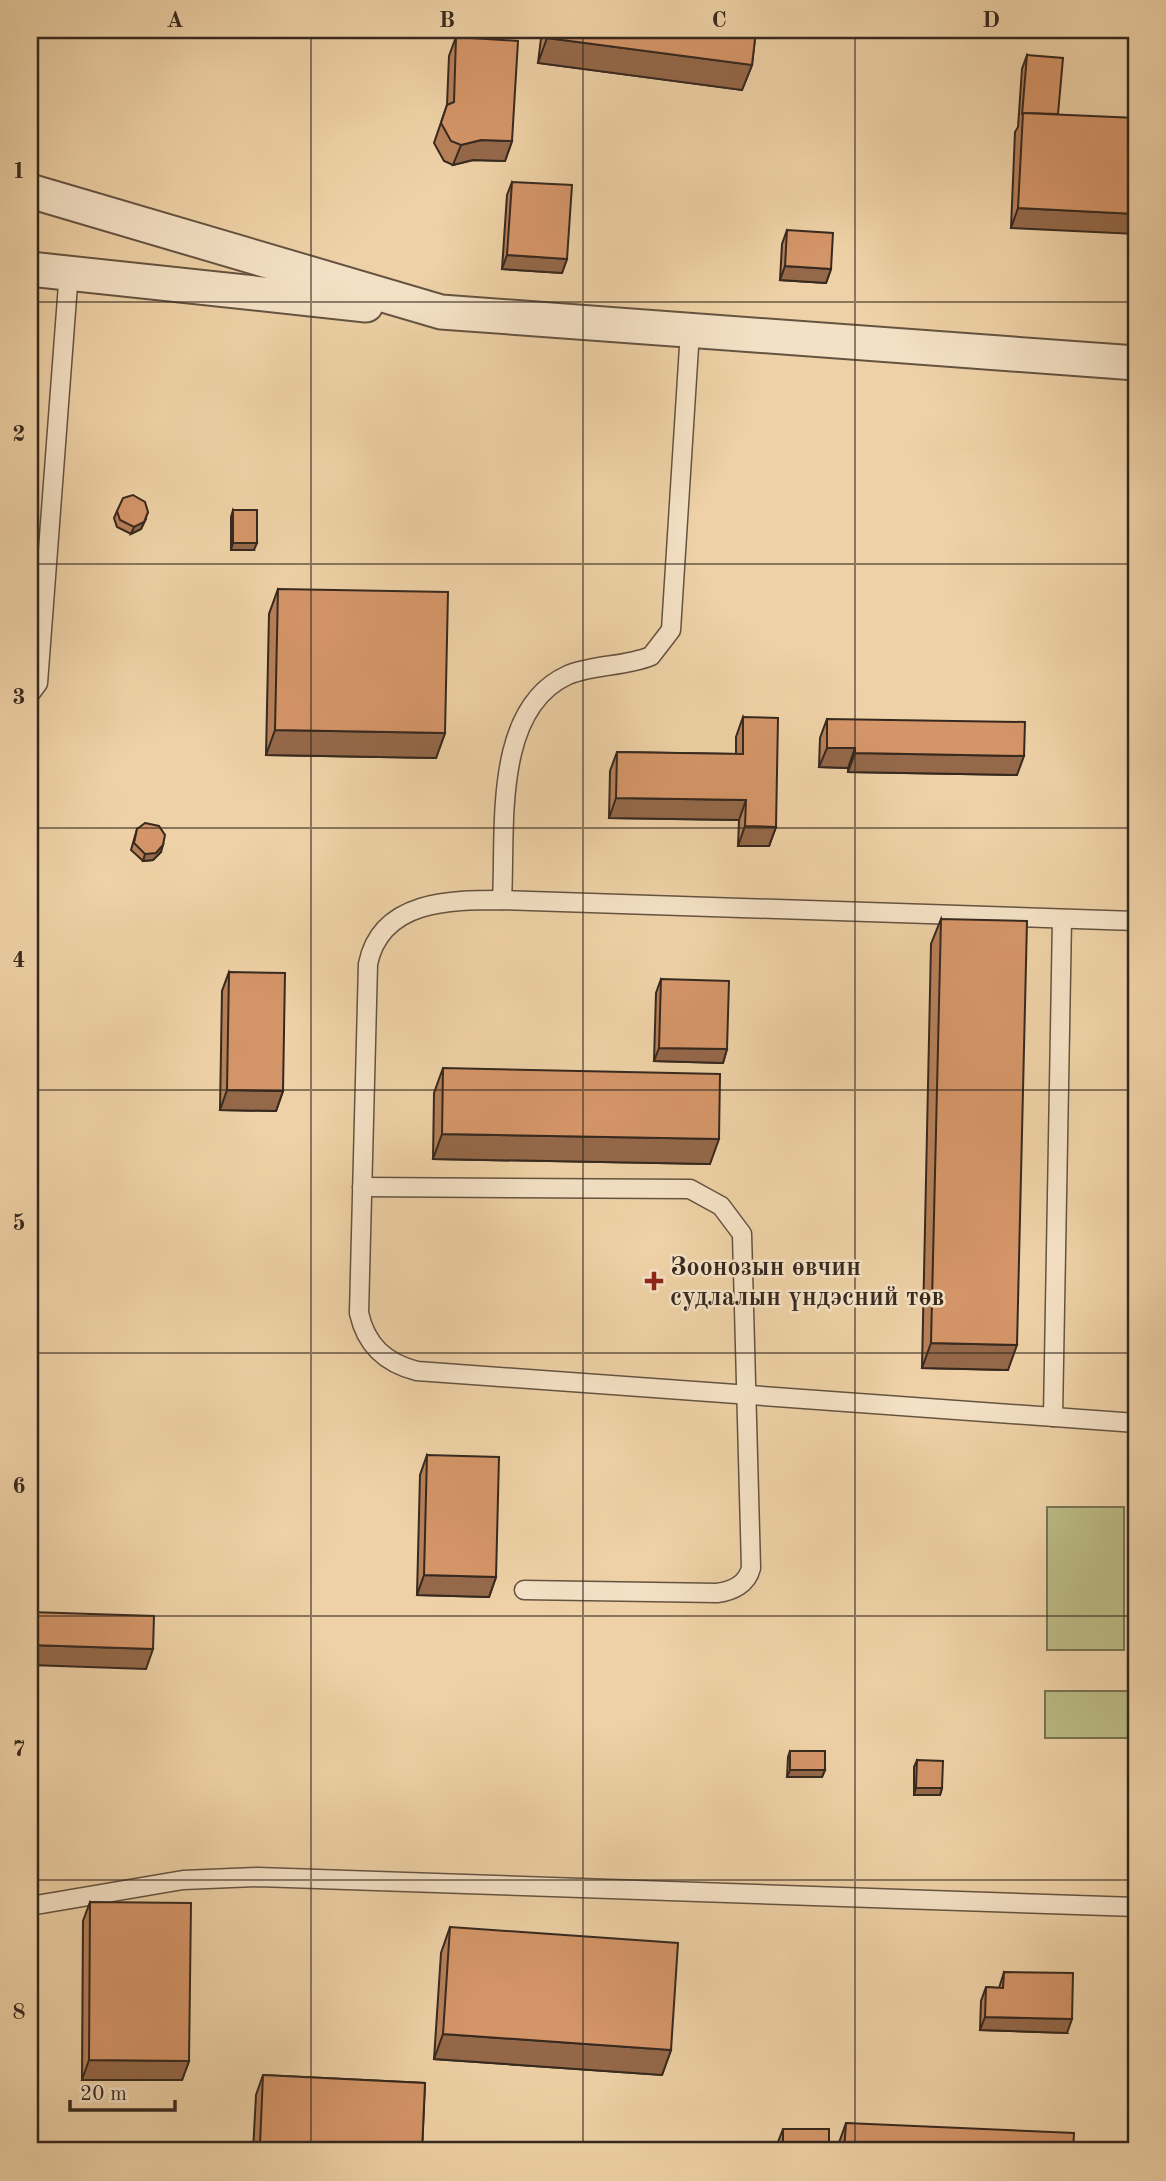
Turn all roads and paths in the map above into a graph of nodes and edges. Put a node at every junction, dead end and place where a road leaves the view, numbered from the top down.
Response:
1 (30, 191) edge
2 (30, 269) edge
3 (69, 271) junction
4 (441, 312) junction
5 (690, 331) junction
6 (1136, 363) edge
7 (30, 694) edge
8 (502, 900) junction
9 (1062, 919) junction
10 (1136, 921) edge
11 (362, 1187) junction
12 (748, 1396) junction
13 (1053, 1417) junction
14 (1136, 1423) edge
15 (524, 1590) dead end
16 (30, 1906) edge
17 (1136, 1907) edge

1 - 4 street
2 - 3 street
3 - 4 street
3 - 7 lane
4 - 5 street
5 - 6 street
5 - 8 lane
8 - 9 lane
8 - 11 lane
9 - 10 lane
9 - 13 lane
11 - 12 lane
11 - 12 lane
12 - 13 lane
12 - 15 lane
13 - 14 lane
16 - 17 lane

